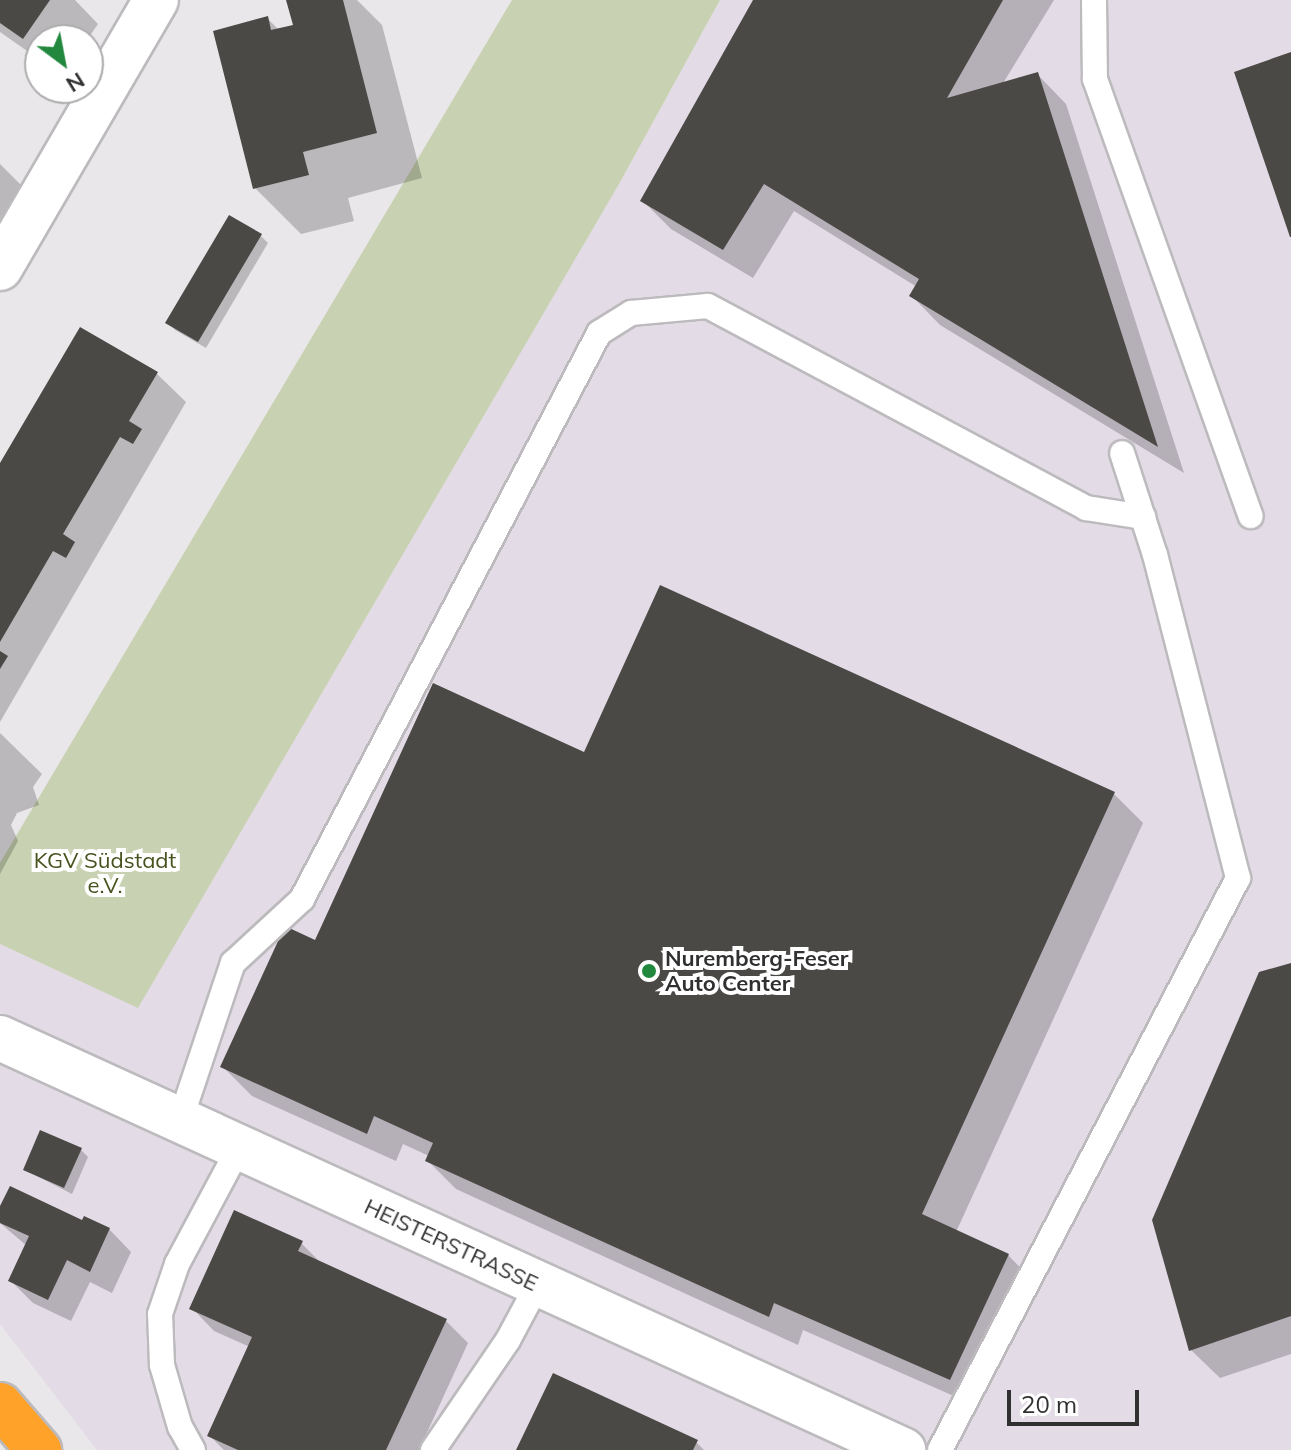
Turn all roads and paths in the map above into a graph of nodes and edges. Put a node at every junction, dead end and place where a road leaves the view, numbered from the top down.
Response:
1 (156, 0) edge
2 (1094, 0) edge
3 (0, 268) edge
4 (1122, 453) dead end
5 (1251, 516) dead end
6 (1143, 517) junction
7 (0, 1038) edge
8 (180, 1121) junction
9 (239, 1148) junction
10 (538, 1284) junction
11 (0, 1405) edge
12 (39, 1450) edge
13 (193, 1450) edge
14 (433, 1450) edge
15 (903, 1450) edge
16 (940, 1450) edge

1 - 3 street
2 - 5 lane
4 - 6 lane
6 - 8 lane
6 - 16 lane
7 - 8 street, HEISTERSTRASSE
8 - 9 street, HEISTERSTRASSE
9 - 10 street, HEISTERSTRASSE
9 - 13 lane
10 - 14 lane
10 - 15 street, HEISTERSTRASSE
11 - 12 highway

